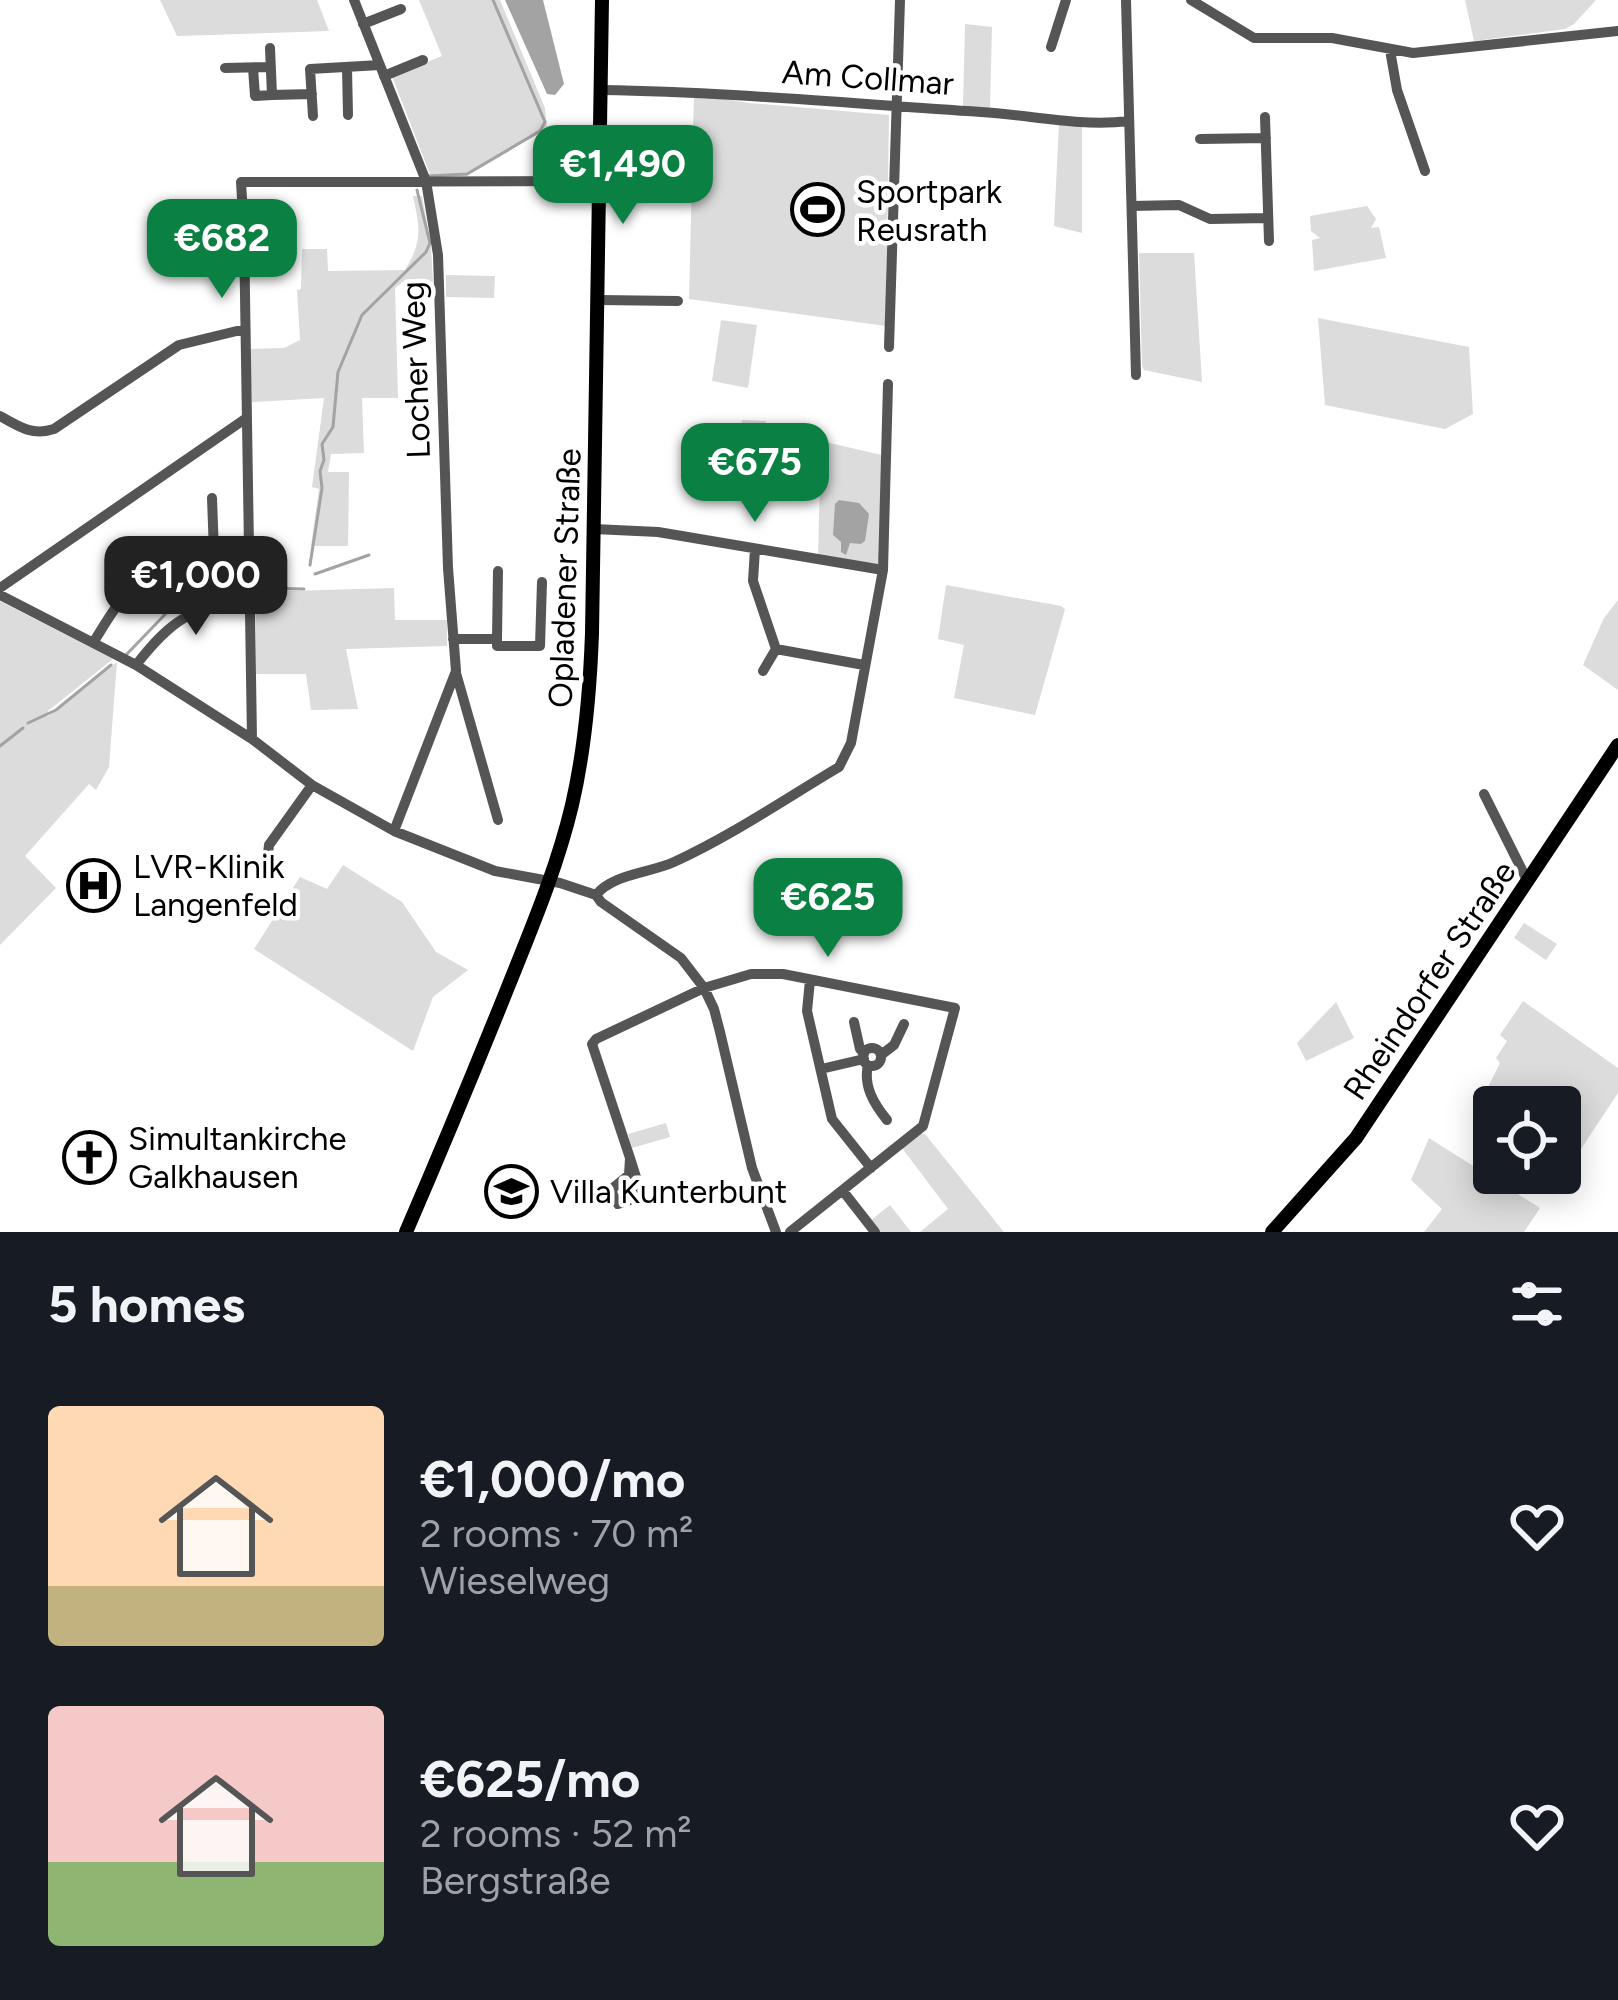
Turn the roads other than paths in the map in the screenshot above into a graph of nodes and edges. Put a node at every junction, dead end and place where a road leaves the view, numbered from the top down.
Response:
1 (354, 0) edge
2 (602, 0) edge
3 (900, 0) edge
4 (1066, 0) edge
5 (1126, 0) edge
6 (1191, 0) edge
7 (401, 9) dead end
8 (363, 24) junction
9 (1618, 31) edge
10 (1051, 47) dead end
11 (270, 48) dead end
12 (1390, 50) junction
13 (424, 60) dead end
14 (271, 67) junction
15 (225, 68) dead end
16 (253, 68) junction
17 (347, 68) junction
18 (382, 70) junction
19 (602, 90) junction
20 (312, 94) junction
21 (272, 95) junction
22 (898, 107) junction
23 (348, 115) dead end
24 (313, 116) dead end
25 (1265, 117) dead end
26 (1129, 121) junction
27 (1265, 138) junction
28 (1200, 139) dead end
29 (1425, 171) dead end
30 (426, 181) junction
31 (599, 181) junction
32 (1132, 206) junction
33 (1268, 218) junction
34 (1268, 241) dead end
35 (599, 300) junction
36 (678, 301) dead end
37 (245, 329) junction
38 (889, 346) dead end
39 (1136, 375) dead end
40 (888, 384) dead end
41 (0, 416) edge
42 (245, 419) junction
43 (212, 498) dead end
44 (594, 529) junction
45 (755, 549) junction
46 (250, 551) junction
47 (214, 552) junction
48 (883, 570) junction
49 (498, 571) dead end
50 (542, 582) dead end
51 (0, 592) edge
52 (249, 601) junction
53 (453, 639) junction
54 (496, 639) junction
55 (93, 643) junction
56 (776, 649) junction
57 (136, 665) junction
58 (864, 665) junction
59 (456, 671) junction
60 (763, 671) dead end
61 (252, 739) junction
62 (1617, 747) edge
63 (312, 785) junction
64 (1484, 794) dead end
65 (498, 820) dead end
66 (394, 831) junction
67 (276, 867) dead end
68 (550, 881) junction
69 (1528, 882) junction
70 (596, 895) junction
71 (810, 980) junction
72 (704, 988) junction
73 (854, 1022) dead end
74 (904, 1024) dead end
75 (865, 1059) junction
76 (820, 1070) junction
77 (887, 1120) dead end
78 (630, 1158) dead end
79 (871, 1168) junction
80 (843, 1191) junction
81 (406, 1232) edge
82 (776, 1232) edge
83 (790, 1232) edge
84 (875, 1232) edge
85 (1272, 1232) edge

1 - 8 street, Locher Weg
2 - 19 main road, Opladener Straße
3 - 22 street
4 - 10 street
5 - 26 street
6 - 12 street
7 - 8 street
8 - 18 street, Locher Weg
9 - 12 street
11 - 14 street
12 - 29 street
13 - 18 street
14 - 16 street
14 - 21 street
15 - 16 street
16 - 21 street
17 - 18 street
17 - 20 street
17 - 23 street
18 - 30 street, Locher Weg
19 - 22 street, Am Collmar
19 - 31 main road, Opladener Straße
20 - 21 street
20 - 24 street
22 - 26 street, Am Collmar
22 - 38 street
25 - 27 street
26 - 32 street
27 - 28 street
27 - 33 street
30 - 31 street
30 - 37 street
30 - 53 street, Locher Weg
31 - 35 main road, Opladener Straße
32 - 33 street
32 - 39 street
33 - 34 street
35 - 36 street
35 - 44 main road, Opladener Straße
37 - 41 street
37 - 42 street
40 - 48 street
42 - 46 street
42 - 51 street
43 - 47 street
44 - 45 street
44 - 68 main road, Opladener Straße
45 - 48 street
45 - 56 street
46 - 47 street
46 - 52 street
47 - 55 street
48 - 58 street
49 - 54 street
50 - 54 street
51 - 55 street
52 - 57 street
52 - 61 street
53 - 54 street
53 - 59 street, Locher Weg
55 - 57 street
56 - 58 street
56 - 60 street
57 - 61 street
58 - 70 street
59 - 65 street, Locher Weg
59 - 66 street, Locher Weg
61 - 63 street
62 - 69 main road, Rheindorfer Straße
63 - 66 street
63 - 67 street
64 - 69 street
66 - 68 street
68 - 70 street
68 - 81 main road, Opladener Straße
69 - 85 main road, Rheindorfer Straße
70 - 72 street
71 - 72 street
71 - 76 street
71 - 79 street
72 - 78 street
72 - 82 street
73 - 75 street
74 - 75 street
75 - 76 street
75 - 77 street
76 - 79 street
79 - 80 street
80 - 83 street
80 - 84 street

